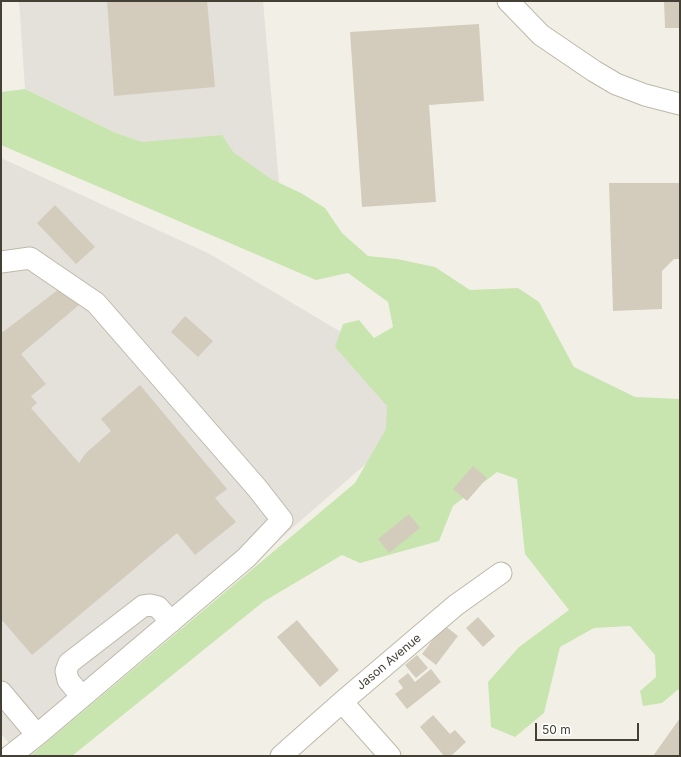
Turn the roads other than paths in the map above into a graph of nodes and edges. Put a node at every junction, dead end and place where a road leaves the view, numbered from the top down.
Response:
1 (508, 1) edge
2 (680, 104) edge
3 (1, 262) edge
4 (502, 573) dead end
5 (171, 622) junction
6 (1, 692) edge
7 (82, 697) junction
8 (342, 702) junction
9 (37, 735) junction
10 (10, 756) edge
11 (281, 756) edge
12 (390, 756) edge

1 - 2 street
3 - 5 street
4 - 8 street, Jason Avenue
5 - 7 street
5 - 7 street
6 - 9 street
7 - 9 street
8 - 11 street, Jason Avenue
8 - 12 street
9 - 10 street

